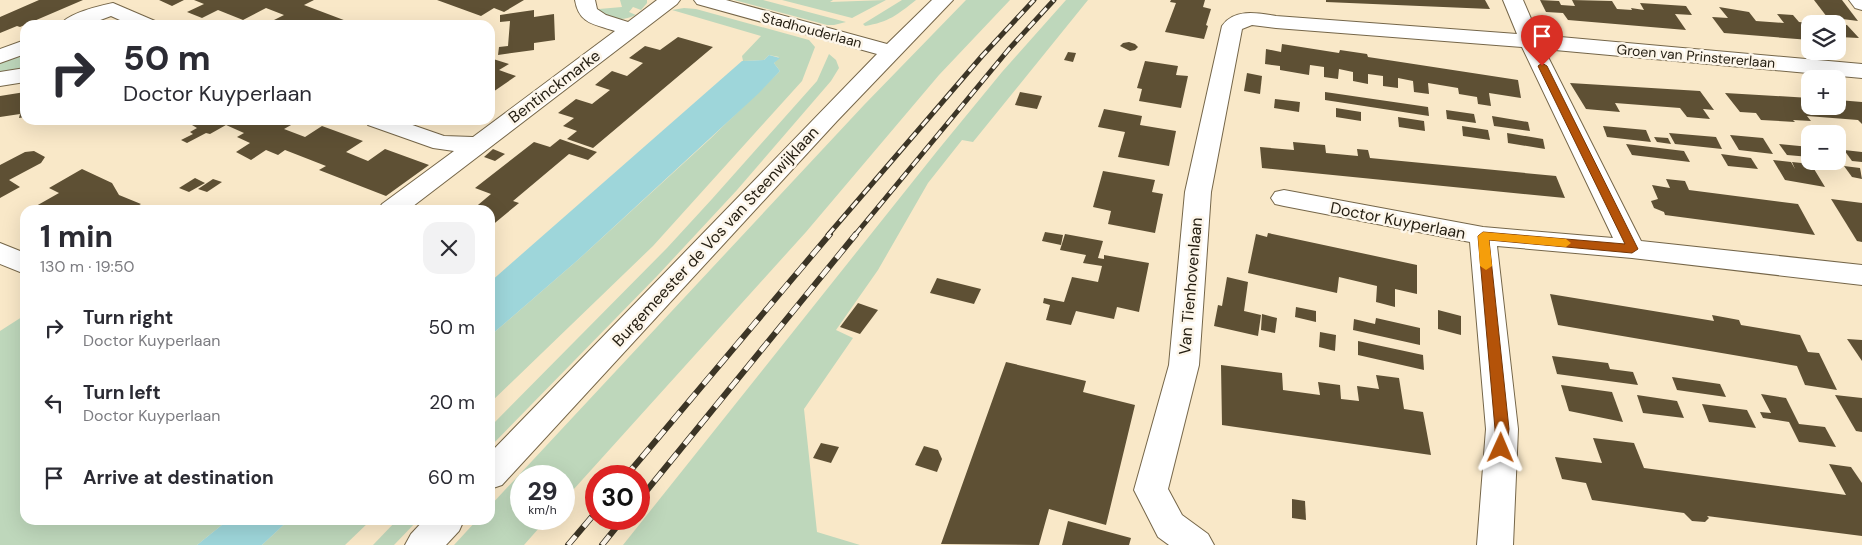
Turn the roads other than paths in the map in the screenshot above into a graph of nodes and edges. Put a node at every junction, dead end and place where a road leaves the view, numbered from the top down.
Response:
1 (585, 0) edge
2 (670, 0) edge
3 (704, 0) edge
4 (943, 0) edge
5 (1513, 0) edge
6 (1859, 0) edge
7 (1862, 4) edge
8 (1248, 18) joint
9 (81, 20) edge
10 (137, 20) edge
11 (629, 29) junction
12 (1530, 41) junction
13 (20, 48) edge
14 (891, 51) junction
15 (0, 57) edge
16 (1862, 71) edge
17 (20, 76) edge
18 (0, 79) edge
19 (390, 125) edge
20 (479, 144) junction
21 (1284, 198) dead end
22 (398, 205) edge
23 (1483, 236) junction
24 (1632, 249) junction
25 (0, 252) edge
26 (20, 262) edge
27 (1862, 275) edge
28 (495, 470) edge
29 (441, 525) edge
30 (422, 545) edge
31 (1196, 545) edge
32 (1495, 545) edge

1 - 11 street
2 - 11 street, Bentinckmarke
3 - 14 street, Stadhouderlaan
4 - 14 street, Burgemeester de Vos van Steenwijklaan
5 - 12 street
6 - 7 street
8 - 12 street, Groen van Prinstererlaan
8 - 31 street, Van Tienhovenlaan
9 - 10 street
11 - 20 street, Bentinckmarke
12 - 16 street, Groen van Prinstererlaan
12 - 24 street
13 - 15 street
14 - 28 street, Burgemeester de Vos van Steenwijklaan
17 - 18 street
19 - 20 street
20 - 22 street, Bentinckmarke
21 - 23 street, Doctor Kuyperlaan
23 - 24 street, Doctor Kuyperlaan
23 - 32 street
24 - 27 street, Doctor Kuyperlaan
25 - 26 street
29 - 30 street

